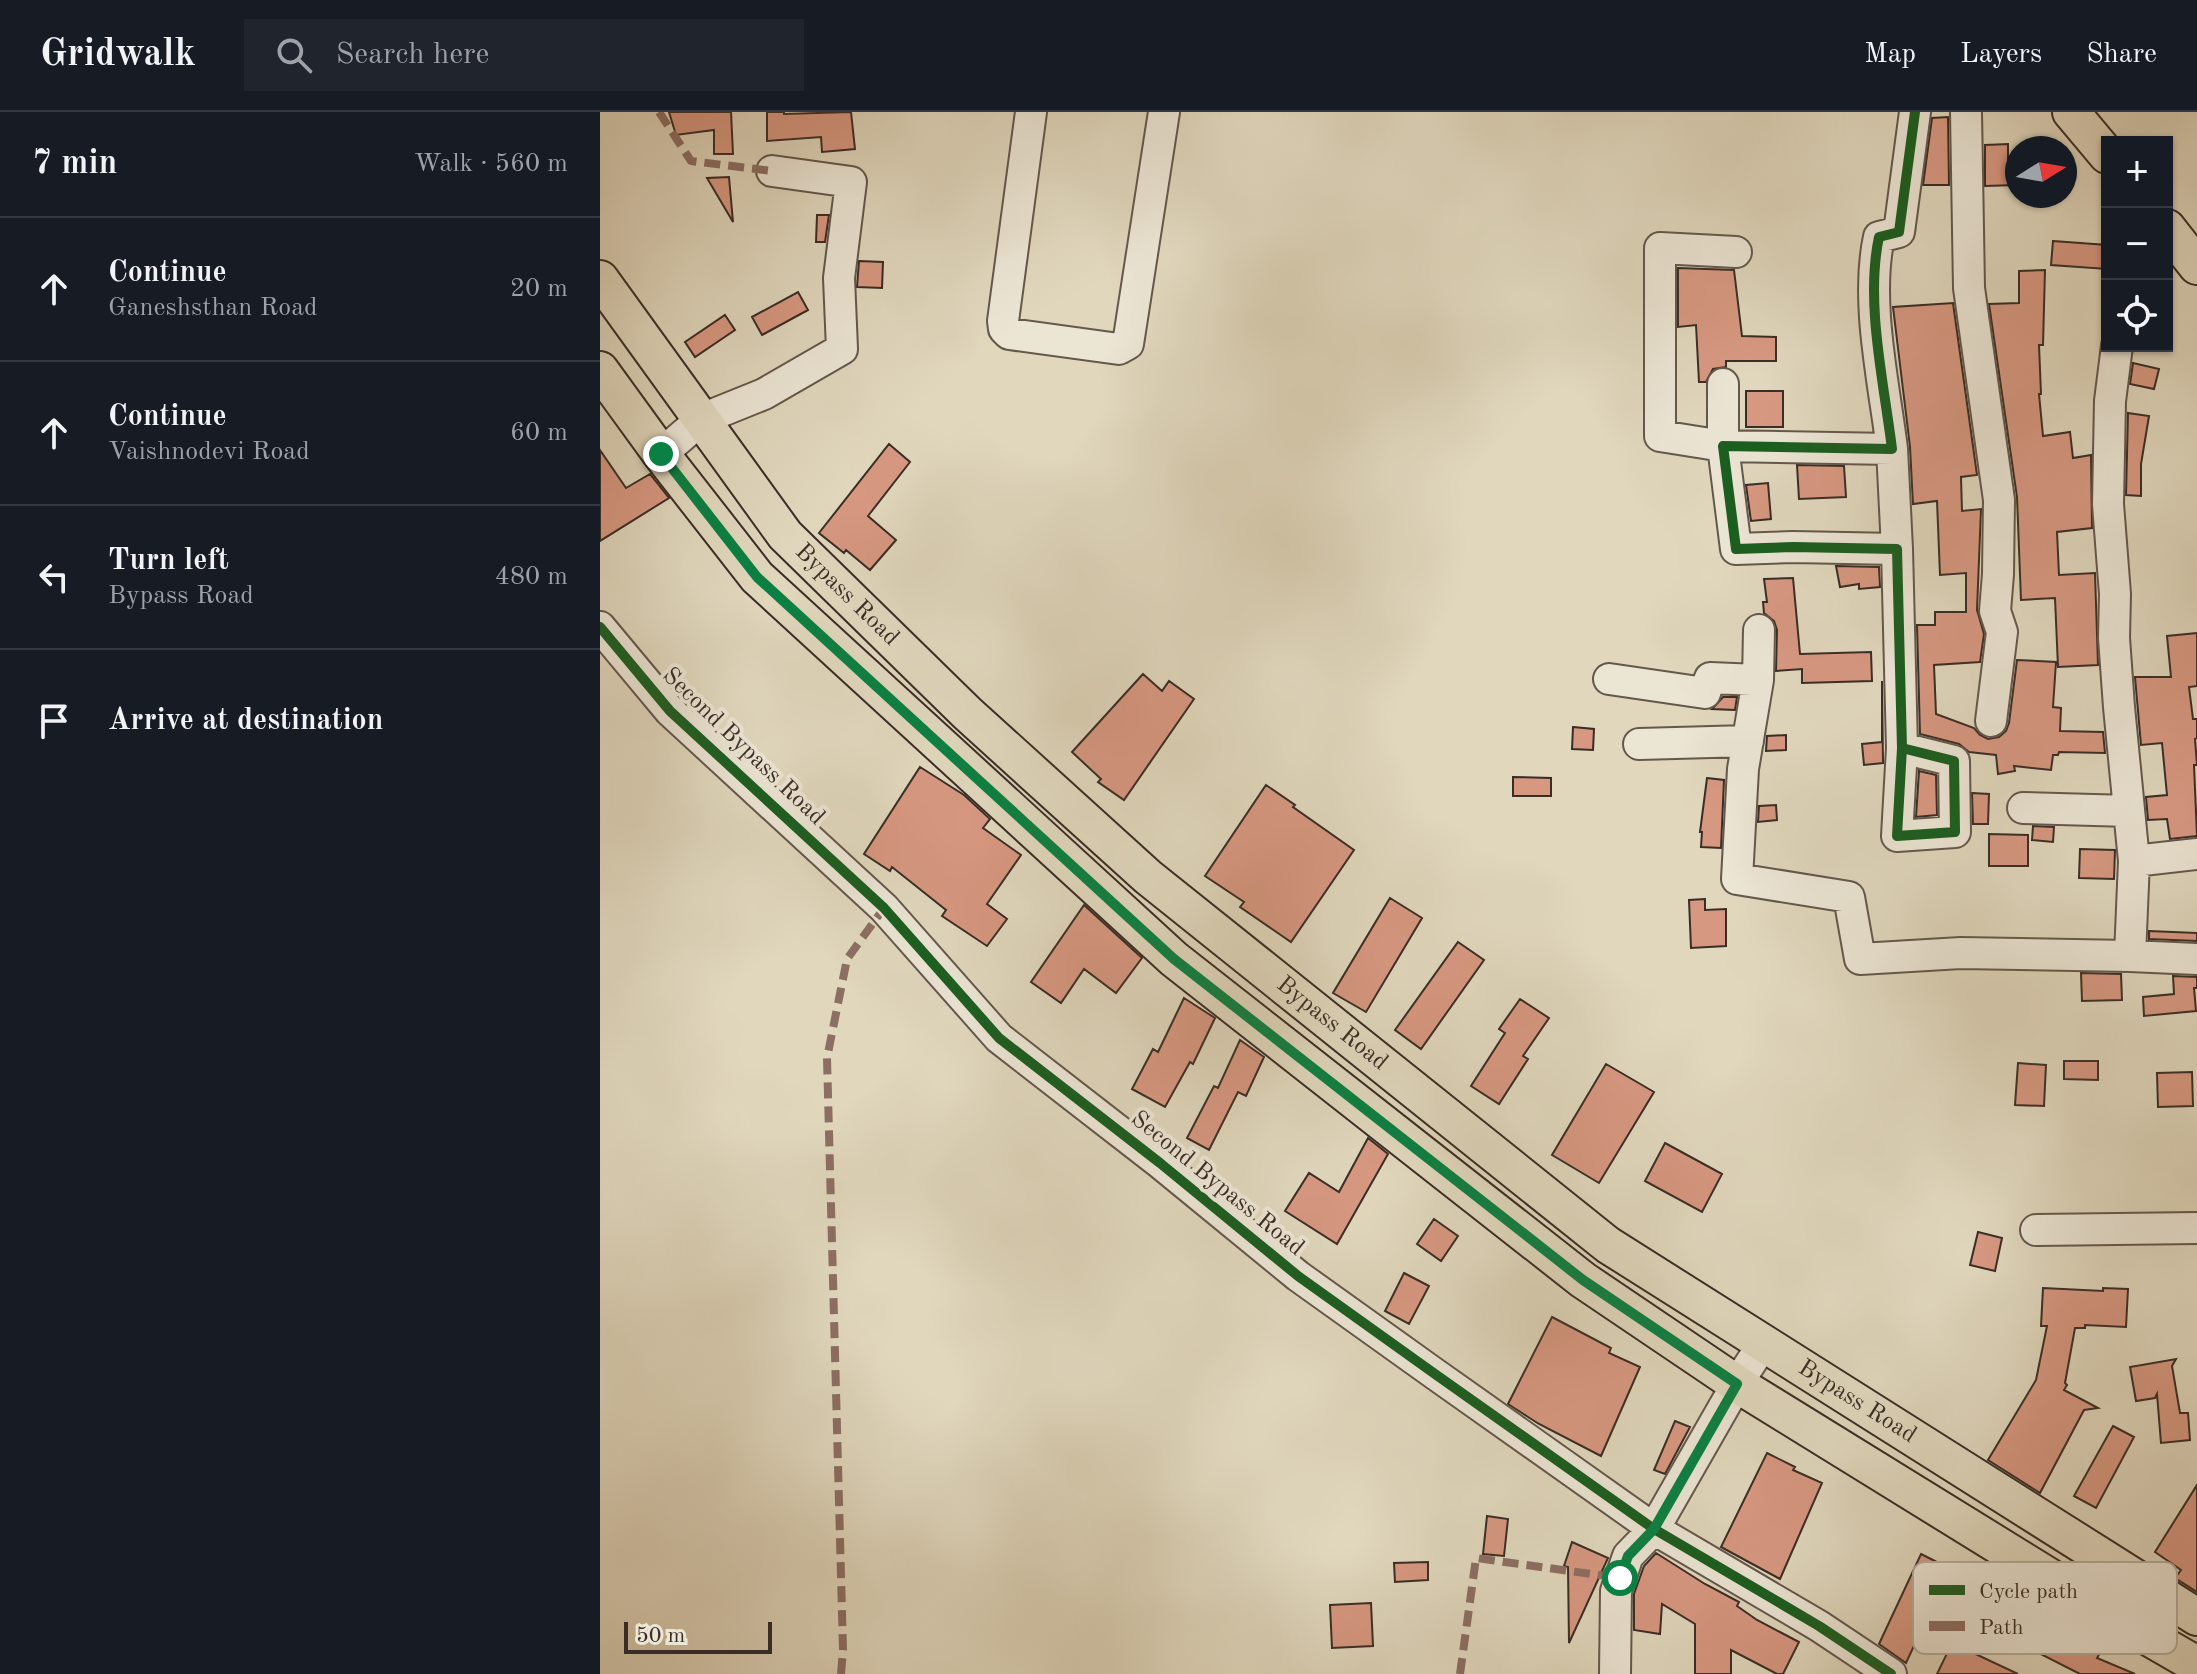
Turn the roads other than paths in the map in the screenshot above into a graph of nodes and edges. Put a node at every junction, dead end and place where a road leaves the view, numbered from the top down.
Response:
1 (1031, 112) edge
2 (1164, 112) edge
3 (1915, 112) edge
4 (1966, 112) edge
5 (2071, 112) edge
6 (2101, 148) edge
7 (772, 171) dead end
8 (2173, 236) edge
9 (1736, 252) dead end
10 (2197, 266) edge
11 (600, 279) edge
12 (2116, 352) edge
13 (600, 370) edge
14 (1723, 384) dead end
15 (702, 419) junction
16 (1723, 446) junction
17 (1892, 449) junction
18 (661, 454) junction
19 (1897, 549) junction
20 (600, 627) edge
21 (1759, 630) dead end
22 (1609, 679) dead end
23 (1758, 680) junction
24 (1991, 721) dead end
25 (1748, 741) junction
26 (1639, 744) dead end
27 (1902, 748) dead end
28 (2023, 808) dead end
29 (2129, 811) junction
30 (2197, 854) edge
31 (2134, 861) junction
32 (1201, 919) junction
33 (2130, 956) junction
34 (1174, 959) junction
35 (2197, 959) edge
36 (2197, 1228) edge
37 (2036, 1230) dead end
38 (1608, 1245) junction
39 (1583, 1280) junction
40 (1763, 1344) junction
41 (1737, 1384) junction
42 (1654, 1529) junction
43 (2025, 1562) edge
44 (2110, 1562) edge
45 (2177, 1604) edge
46 (2197, 1617) edge
47 (2177, 1653) edge
48 (2197, 1665) edge
49 (1615, 1674) edge
50 (1891, 1674) edge

1 - 2 street
3 - 17 street
4 - 24 street
5 - 6 main road
7 - 15 street
8 - 10 main road
9 - 16 street
11 - 15 main road, Bypass Road
12 - 29 street
13 - 18 main road, Bypass Road
14 - 16 street
15 - 18 street
15 - 32 main road, Bypass Road
16 - 17 street
16 - 19 street
17 - 19 street
18 - 34 main road, Bypass Road
19 - 27 street
20 - 42 street, Second Bypass Road
21 - 23 street
22 - 23 street
23 - 25 street
25 - 26 street
25 - 33 street
28 - 29 street
29 - 31 street
30 - 31 street
31 - 33 street
32 - 34 main road
32 - 38 main road, Bypass Road
33 - 35 street
34 - 39 main road, Bypass Road
36 - 37 street
38 - 39 main road
38 - 40 main road, Bypass Road
39 - 41 main road, Bypass Road
40 - 41 street
40 - 44 main road, Bypass Road
41 - 42 street
41 - 43 main road, Bypass Road
42 - 49 street
42 - 50 street, Second Bypass Road
45 - 46 main road, Bypass Road
47 - 48 main road, Bypass Road

